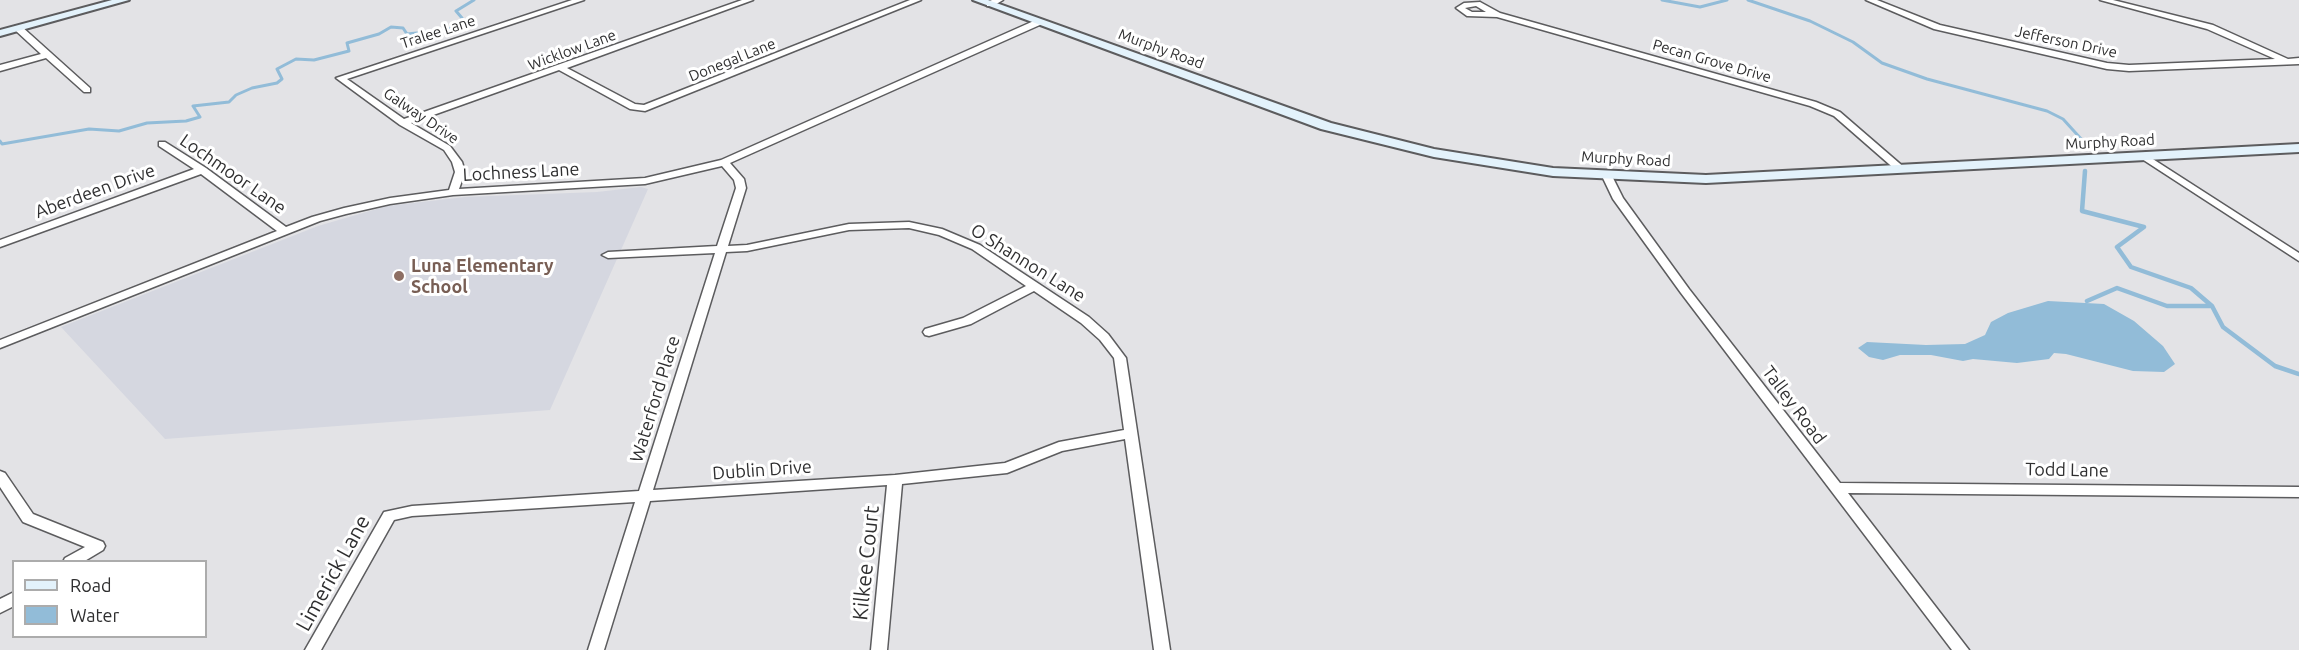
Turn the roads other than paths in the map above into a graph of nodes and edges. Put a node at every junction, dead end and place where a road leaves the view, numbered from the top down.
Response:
1 (124, 0) edge
2 (580, 0) edge
3 (749, 0) edge
4 (917, 0) edge
5 (1870, 0) edge
6 (2104, 0) edge
7 (989, 1) edge
8 (1497, 15) dead end
9 (1039, 22) junction
10 (18, 28) junction
11 (0, 33) edge
12 (46, 55) junction
13 (2299, 61) edge
14 (2287, 62) junction
15 (0, 68) edge
16 (561, 68) junction
17 (340, 78) joint
18 (87, 90) dead end
19 (403, 123) junction
20 (162, 144) dead end
21 (2299, 148) edge
22 (2145, 157) junction
23 (724, 162) junction
24 (1901, 169) junction
25 (202, 170) junction
26 (1607, 176) junction
27 (453, 192) junction
28 (285, 232) junction
29 (0, 244) edge
30 (721, 249) junction
31 (608, 255) dead end
32 (2297, 255) edge
33 (1035, 286) junction
34 (929, 332) dead end
35 (0, 344) edge
36 (1132, 433) junction
37 (0, 476) edge
38 (895, 480) junction
39 (1835, 488) junction
40 (2299, 492) edge
41 (644, 496) junction
42 (389, 516) joint
43 (72, 560) edge
44 (313, 650) edge
45 (596, 650) edge
46 (879, 650) edge
47 (1162, 650) edge
48 (1961, 650) edge

1 - 10 main road
2 - 17 street, Tralee Lane
3 - 16 street, Wicklow Lane
4 - 16 street, Donegal Lane
5 - 14 street, Jefferson Drive
6 - 14 street
7 - 9 main road, Murphy Road
8 - 24 street, Pecan Grove Drive
9 - 23 street, Lochness Lane
9 - 26 main road, Murphy Road
10 - 11 main road
10 - 12 street
12 - 15 street
12 - 18 street
13 - 14 street, Jefferson Drive
16 - 19 street, Wicklow Lane
17 - 19 street, Galway Drive
19 - 27 street, Galway Drive
20 - 25 street, Lochmoor Lane
21 - 22 main road, Murphy Road
22 - 24 main road, Murphy Road
22 - 32 street
23 - 27 street, Lochness Lane
23 - 30 street, Waterford Place
24 - 26 main road, Murphy Road
25 - 28 street, Lochmoor Lane
25 - 29 street, Aberdeen Drive
26 - 39 street, Talley Road
27 - 28 street, Lochness Lane
28 - 35 street, Lochness Lane
30 - 31 street, O Shannon Lane
30 - 33 street, O Shannon Lane
30 - 41 street, Waterford Place
33 - 34 street
33 - 36 street, O Shannon Lane
36 - 38 street, Dublin Drive
36 - 47 street, O Shannon Lane
37 - 43 street
38 - 41 street, Dublin Drive
38 - 46 street, Kilkee Court
39 - 40 street, Todd Lane
39 - 48 street, Talley Road
41 - 42 street, Dublin Drive
41 - 45 street, Waterford Place
42 - 44 street, Limerick Lane

